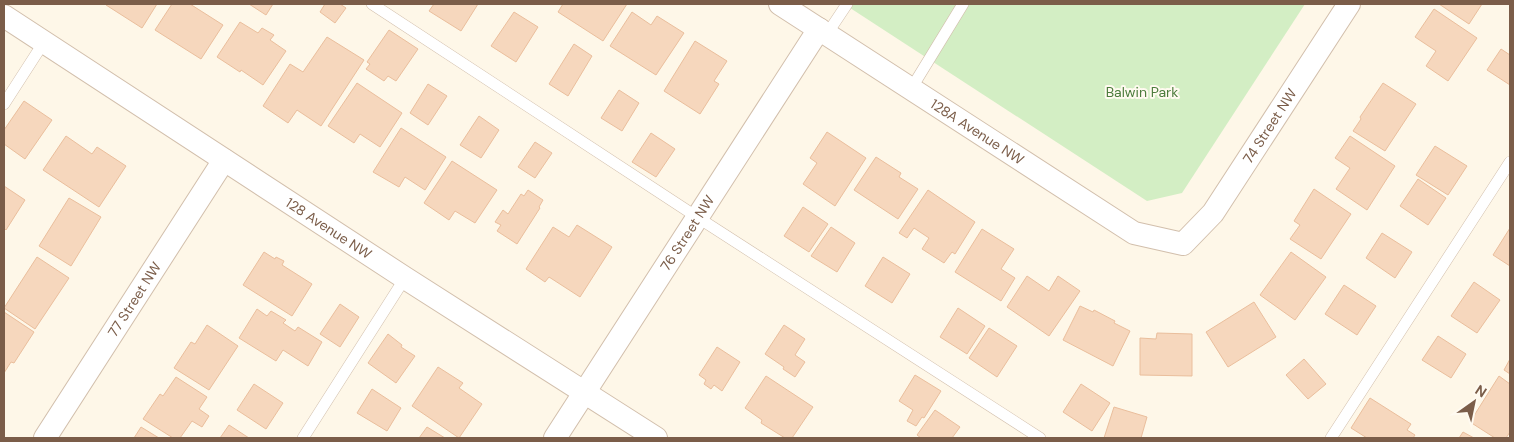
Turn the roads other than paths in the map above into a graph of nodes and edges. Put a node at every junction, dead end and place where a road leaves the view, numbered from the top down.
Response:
1 (372, 4) edge
2 (780, 4) edge
3 (847, 4) edge
4 (963, 4) edge
5 (1349, 4) edge
6 (4, 16) edge
7 (823, 32) junction
8 (44, 42) junction
9 (911, 89) junction
10 (4, 104) edge
11 (224, 160) junction
12 (1510, 162) edge
13 (697, 217) junction
14 (1183, 244) joint
15 (405, 278) junction
16 (584, 392) junction
17 (46, 438) edge
18 (303, 438) edge
19 (555, 438) edge
20 (656, 438) edge
21 (1040, 438) edge
22 (1332, 438) edge

1 - 13 lane
2 - 7 street, 128A Avenue NW
3 - 7 lane
4 - 9 lane
5 - 14 street, 74 Street NW
6 - 8 street, 128 Avenue NW
7 - 9 street, 128A Avenue NW
7 - 13 street, 76 Street NW
8 - 10 lane
8 - 11 street, 128 Avenue NW
9 - 14 street, 128A Avenue NW
11 - 15 street, 128 Avenue NW
11 - 17 street, 77 Street NW
12 - 22 lane
13 - 16 street, 76 Street NW
13 - 21 lane
15 - 16 street, 128 Avenue NW
15 - 18 lane
16 - 19 street, 76 Street NW
16 - 20 street, 128 Avenue NW

